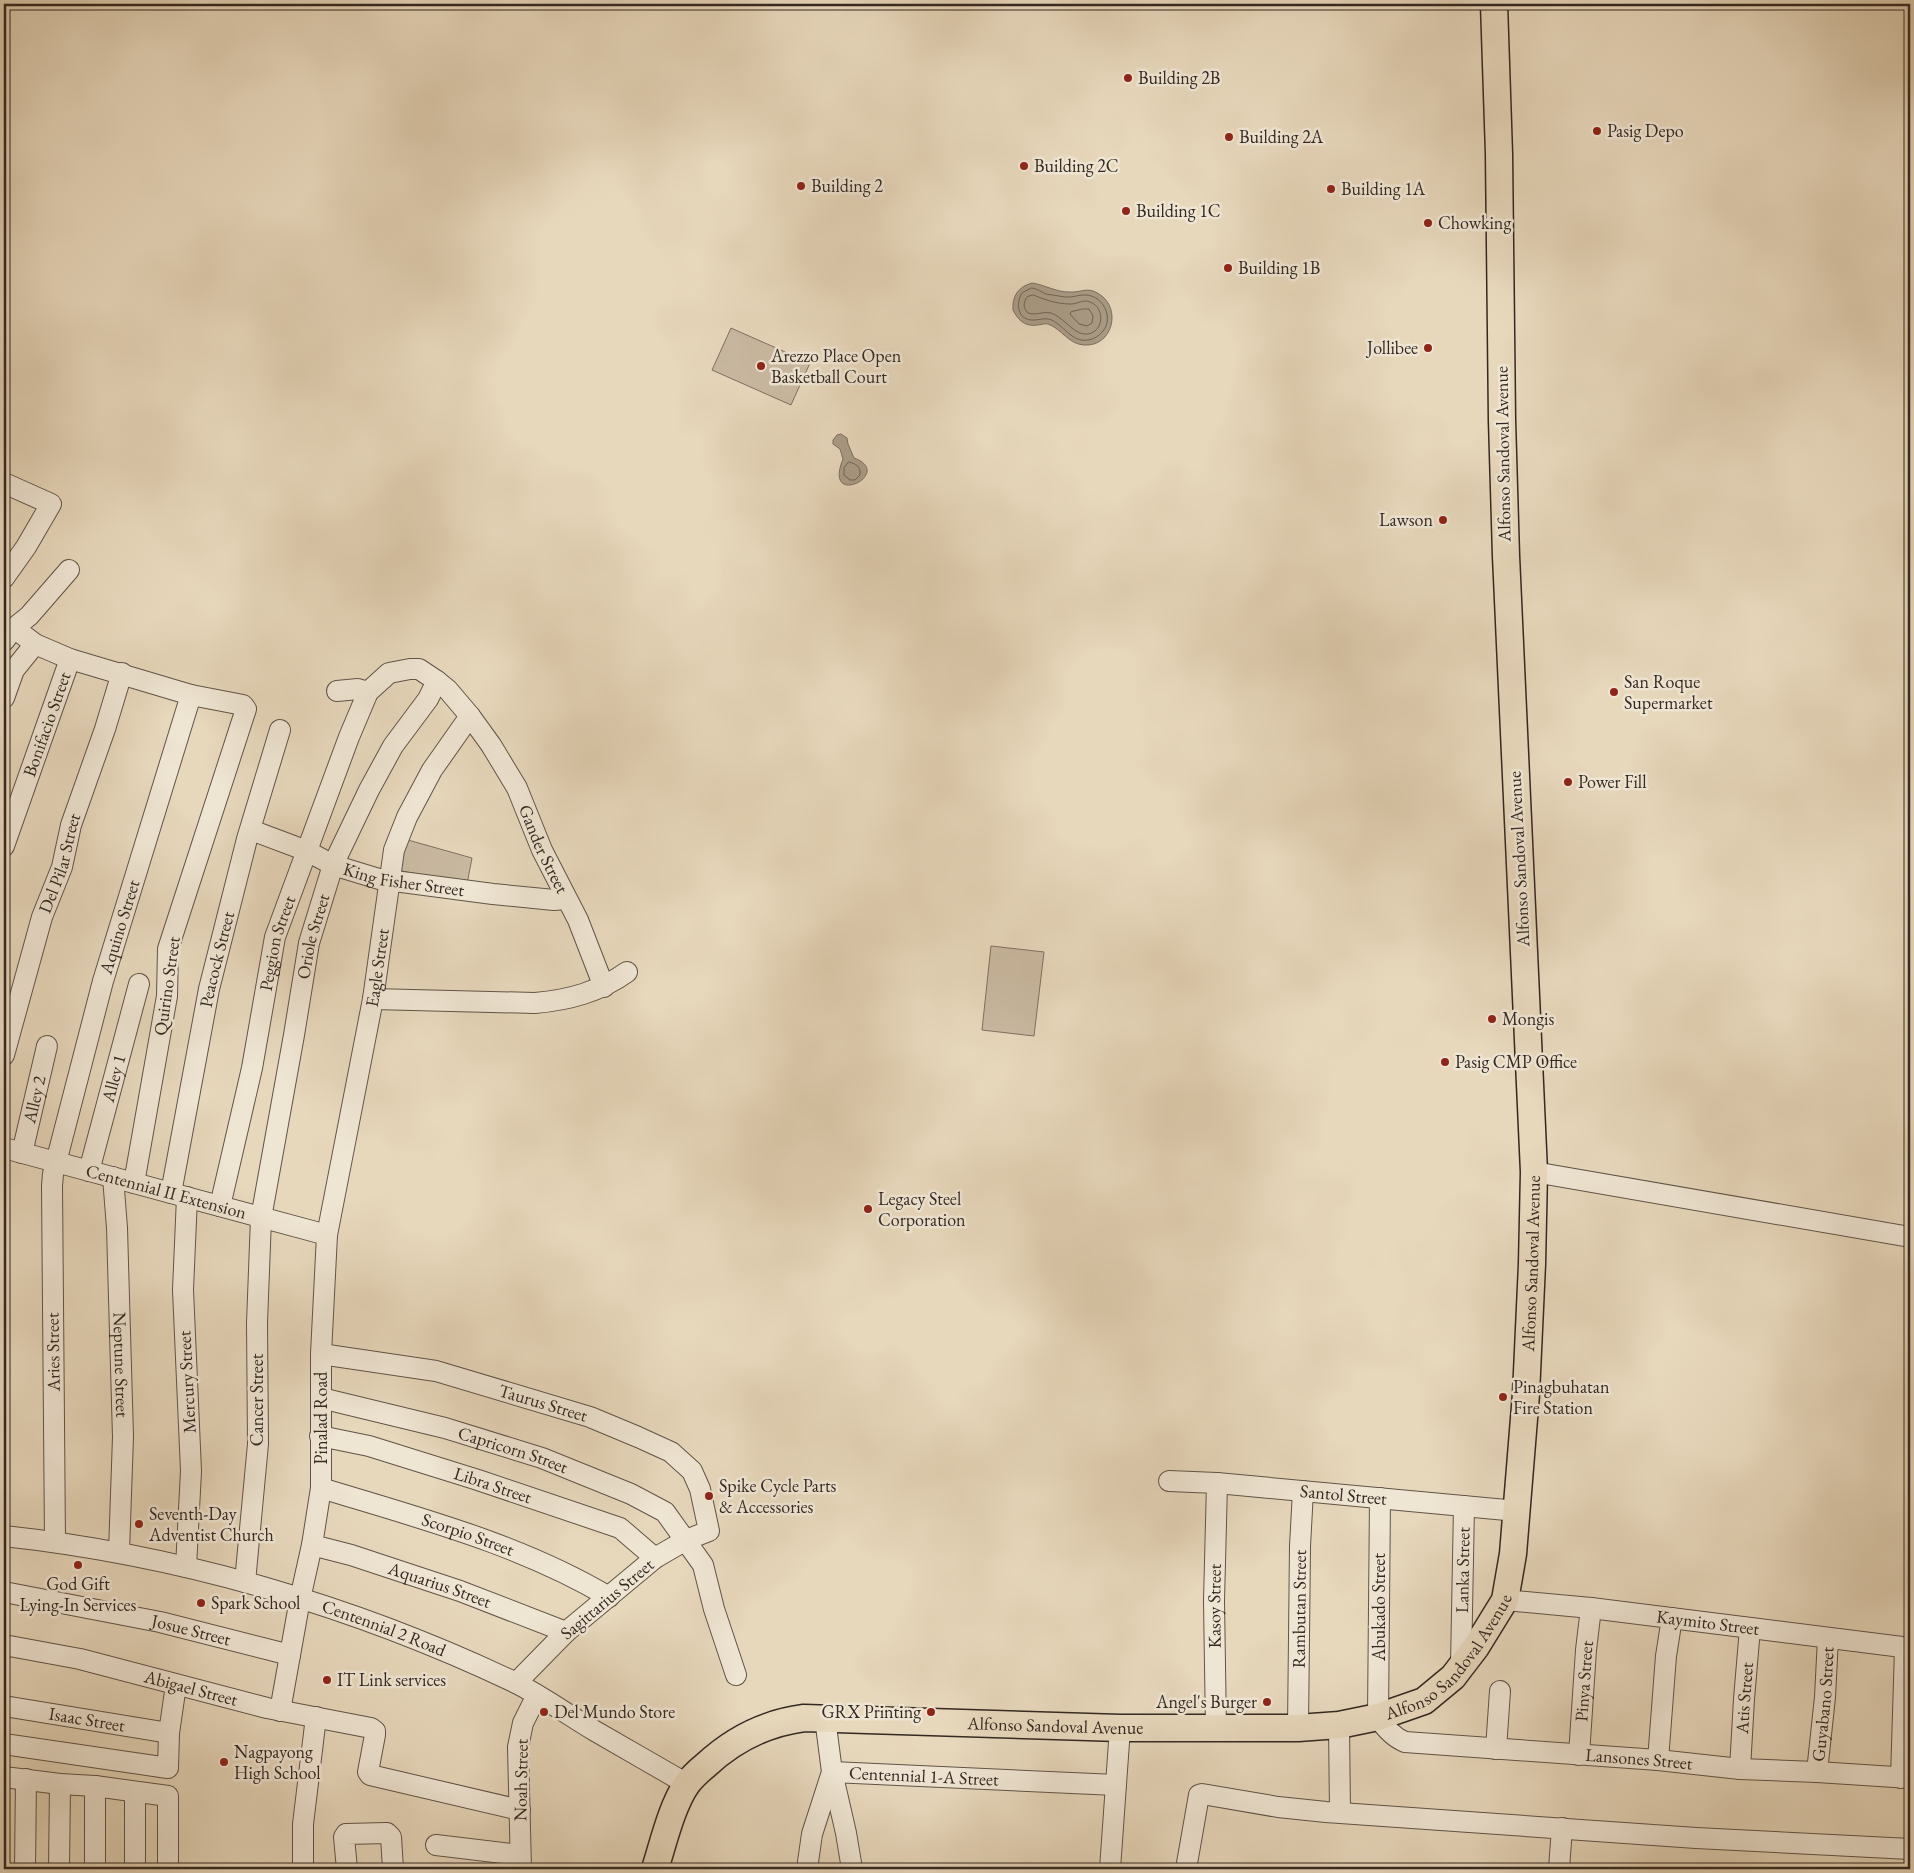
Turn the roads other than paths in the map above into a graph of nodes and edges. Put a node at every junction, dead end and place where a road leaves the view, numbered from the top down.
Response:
1 (1494, 4) edge
2 (4, 483) edge
3 (69, 570) dead end
4 (4, 578) edge
5 (9, 634) edge
6 (35, 644) junction
7 (70, 659) junction
8 (122, 673) junction
9 (437, 680) junction
10 (337, 691) dead end
11 (368, 692) junction
12 (191, 696) junction
13 (4, 698) edge
14 (470, 716) junction
15 (280, 730) dead end
16 (251, 830) junction
17 (4, 846) edge
18 (307, 851) junction
19 (333, 866) junction
20 (389, 881) junction
21 (565, 899) junction
22 (627, 972) dead end
23 (139, 984) dead end
24 (604, 987) junction
25 (372, 999) junction
26 (47, 1046) dead end
27 (4, 1054) edge
28 (13, 1150) edge
29 (56, 1162) junction
30 (89, 1171) junction
31 (1534, 1172) junction
32 (113, 1177) junction
33 (134, 1183) junction
34 (179, 1195) junction
35 (220, 1206) junction
36 (261, 1218) junction
37 (327, 1235) junction
38 (1910, 1237) edge
39 (321, 1354) junction
40 (321, 1398) junction
41 (320, 1436) junction
42 (1169, 1481) dead end
43 (1217, 1484) junction
44 (321, 1488) junction
45 (1304, 1491) junction
46 (1380, 1498) junction
47 (1464, 1506) junction
48 (1517, 1511) junction
49 (708, 1531) joint
50 (4, 1536) edge
51 (686, 1540) junction
52 (55, 1542) junction
53 (312, 1545) junction
54 (119, 1552) junction
55 (655, 1558) junction
56 (186, 1567) junction
57 (245, 1582) junction
58 (4, 1592) edge
59 (609, 1597) junction
60 (300, 1599) junction
61 (1505, 1600) junction
62 (1591, 1608) junction
63 (1672, 1618) junction
64 (1750, 1628) junction
65 (566, 1632) junction
66 (1828, 1638) junction
67 (4, 1644) edge
68 (1908, 1648) edge
69 (290, 1655) junction
70 (1462, 1665) junction
71 (736, 1675) dead end
72 (516, 1683) junction
73 (176, 1685) junction
74 (1500, 1691) dead end
75 (537, 1695) junction
76 (4, 1706) edge
77 (280, 1711) junction
78 (316, 1717) junction
79 (1378, 1717) junction
80 (825, 1718) junction
81 (1339, 1725) junction
82 (1120, 1728) junction
83 (1298, 1728) junction
84 (1216, 1730) junction
85 (169, 1733) junction
86 (4, 1744) edge
87 (1496, 1748) junction
88 (1579, 1755) junction
89 (1658, 1760) junction
90 (1740, 1769) junction
91 (832, 1772) junction
92 (1817, 1772) junction
93 (4, 1777) edge
94 (1906, 1778) edge
95 (26, 1779) junction
96 (60, 1784) junction
97 (687, 1784) junction
98 (1116, 1785) junction
99 (95, 1786) junction
100 (135, 1793) junction
101 (520, 1810) junction
102 (1340, 1812) junction
103 (1562, 1828) junction
104 (436, 1845) dead end
105 (1910, 1849) edge
106 (521, 1862) edge
107 (25, 1869) edge
108 (59, 1869) edge
109 (95, 1869) edge
110 (135, 1869) edge
111 (168, 1869) edge
112 (303, 1869) edge
113 (346, 1869) edge
114 (393, 1869) edge
115 (655, 1869) edge
116 (807, 1869) edge
117 (852, 1869) edge
118 (1110, 1869) edge
119 (1186, 1869) edge
120 (1558, 1869) edge

1 - 31 main road, Alfonso Sandoval Avenue
2 - 4 street
3 - 5 street
5 - 6 street
6 - 7 street
6 - 13 street
7 - 8 street
7 - 17 street, Bonifacio Street
8 - 12 street
8 - 27 street, Del Pilar Street
9 - 11 street, Gander Street
9 - 14 street, Gander Street
9 - 19 street, Oriole Street
10 - 11 street
11 - 18 street, Peggion Street
12 - 29 street, Aquino Street
12 - 33 street, Quirino Street
14 - 20 street, Eagle Street
14 - 21 street, Gander Street
15 - 16 street, Peacock Street
16 - 18 street, King Fisher Street
16 - 34 street, Peacock Street
18 - 19 street, King Fisher Street
18 - 35 street, Peggion Street
19 - 20 street, King Fisher Street
19 - 36 street, Oriole Street
20 - 21 street, King Fisher Street
20 - 25 street, Eagle Street
21 - 24 street, Gander Street
22 - 24 street
23 - 30 street, Alley 1
24 - 25 street
25 - 37 street, Eagle Street
26 - 28 street, Alley 2
28 - 29 street, Centennial II Extension
29 - 30 street, Centennial II Extension
29 - 52 street, Aries Street
30 - 32 street, Centennial II Extension
31 - 38 street
31 - 48 main road, Alfonso Sandoval Avenue
32 - 33 street, Centennial II Extension
32 - 54 street, Neptune Street
33 - 34 street, Centennial II Extension
34 - 35 street, Centennial II Extension
34 - 56 street, Mercury Street
35 - 36 street, Centennial II Extension
36 - 37 street, Centennial II Extension
36 - 57 street, Cancer Street
37 - 39 street, Pinalad Road
39 - 40 street, Pinalad Road
39 - 49 street, Taurus Street
40 - 41 street, Pinalad Road
40 - 51 street, Capricorn Street
41 - 44 street, Pinalad Road
41 - 55 street, Libra Street
42 - 43 street, Santol Street
43 - 45 street, Santol Street
43 - 84 street, Kasoy Street
44 - 53 street, Pinalad Road
44 - 59 street, Scorpio Street
45 - 46 street, Santol Street
45 - 83 street, Rambutan Street
46 - 47 street, Santol Street
46 - 79 street, Abukado Street
47 - 48 street, Santol Street
47 - 70 street, Lanka Street
48 - 61 main road, Alfonso Sandoval Avenue
49 - 51 street, Sagittarius Street
50 - 52 street, Centennial 2 Road
51 - 55 street, Sagittarius Street
51 - 71 street, Capricorn Street
52 - 54 street, Centennial 2 Road
53 - 60 street, Pinalad Road
53 - 65 street, Aquarius Street
54 - 56 street, Centennial 2 Road
55 - 59 street, Sagittarius Street
56 - 57 street, Centennial 2 Road
57 - 60 street, Centennial 2 Road
58 - 69 street, Josue Street
59 - 65 street, Sagittarius Street
60 - 69 street, Pinalad Road
60 - 72 street, Centennial 2 Road
61 - 62 street, Kaymito Street
61 - 70 main road, Alfonso Sandoval Avenue
62 - 63 street, Kaymito Street
62 - 88 street, Pinya Street
63 - 64 street, Kaymito Street
63 - 89 street
64 - 66 street, Kaymito Street
64 - 90 street, Atis Street
65 - 72 street, Sagittarius Street
66 - 68 street, Kaymito Street
66 - 92 street, Guyabano Street
67 - 73 street, Abigael Street
68 - 94 street
69 - 77 street, Pinalad Road
70 - 79 main road, Alfonso Sandoval Avenue
72 - 75 street, Centennial 2 Road
73 - 77 street, Abigael Street
73 - 85 street
74 - 87 street
75 - 97 street, Centennial 2 Road
75 - 101 street, Noah Street
76 - 85 street, Isaac Street
77 - 78 street, Abigael Street
78 - 101 street, Abigael Street
78 - 112 street
79 - 81 main road, Alfonso Sandoval Avenue
79 - 87 street, Lansones Street
80 - 82 main road, Alfonso Sandoval Avenue
80 - 91 street
80 - 97 main road, Alfonso Sandoval Avenue
81 - 83 main road, Alfonso Sandoval Avenue
81 - 102 street
82 - 84 main road, Alfonso Sandoval Avenue
82 - 98 street
83 - 84 main road, Alfonso Sandoval Avenue
85 - 86 street
87 - 88 street, Lansones Street
88 - 89 street, Lansones Street
89 - 90 street, Lansones Street
90 - 92 street, Lansones Street
91 - 98 street, Centennial 1-A Street
91 - 116 street
91 - 117 street, Centennial 1-A Street
92 - 94 street, Lansones Street
93 - 95 street
95 - 96 street
95 - 107 street
96 - 99 street
96 - 108 street
97 - 115 main road, Alfonso Sandoval Avenue
98 - 118 street
99 - 100 street
99 - 109 street
100 - 110 street
100 - 111 street
101 - 106 street, Noah Street
102 - 103 street
102 - 119 street
103 - 105 street
103 - 120 street
104 - 106 street
113 - 114 street

